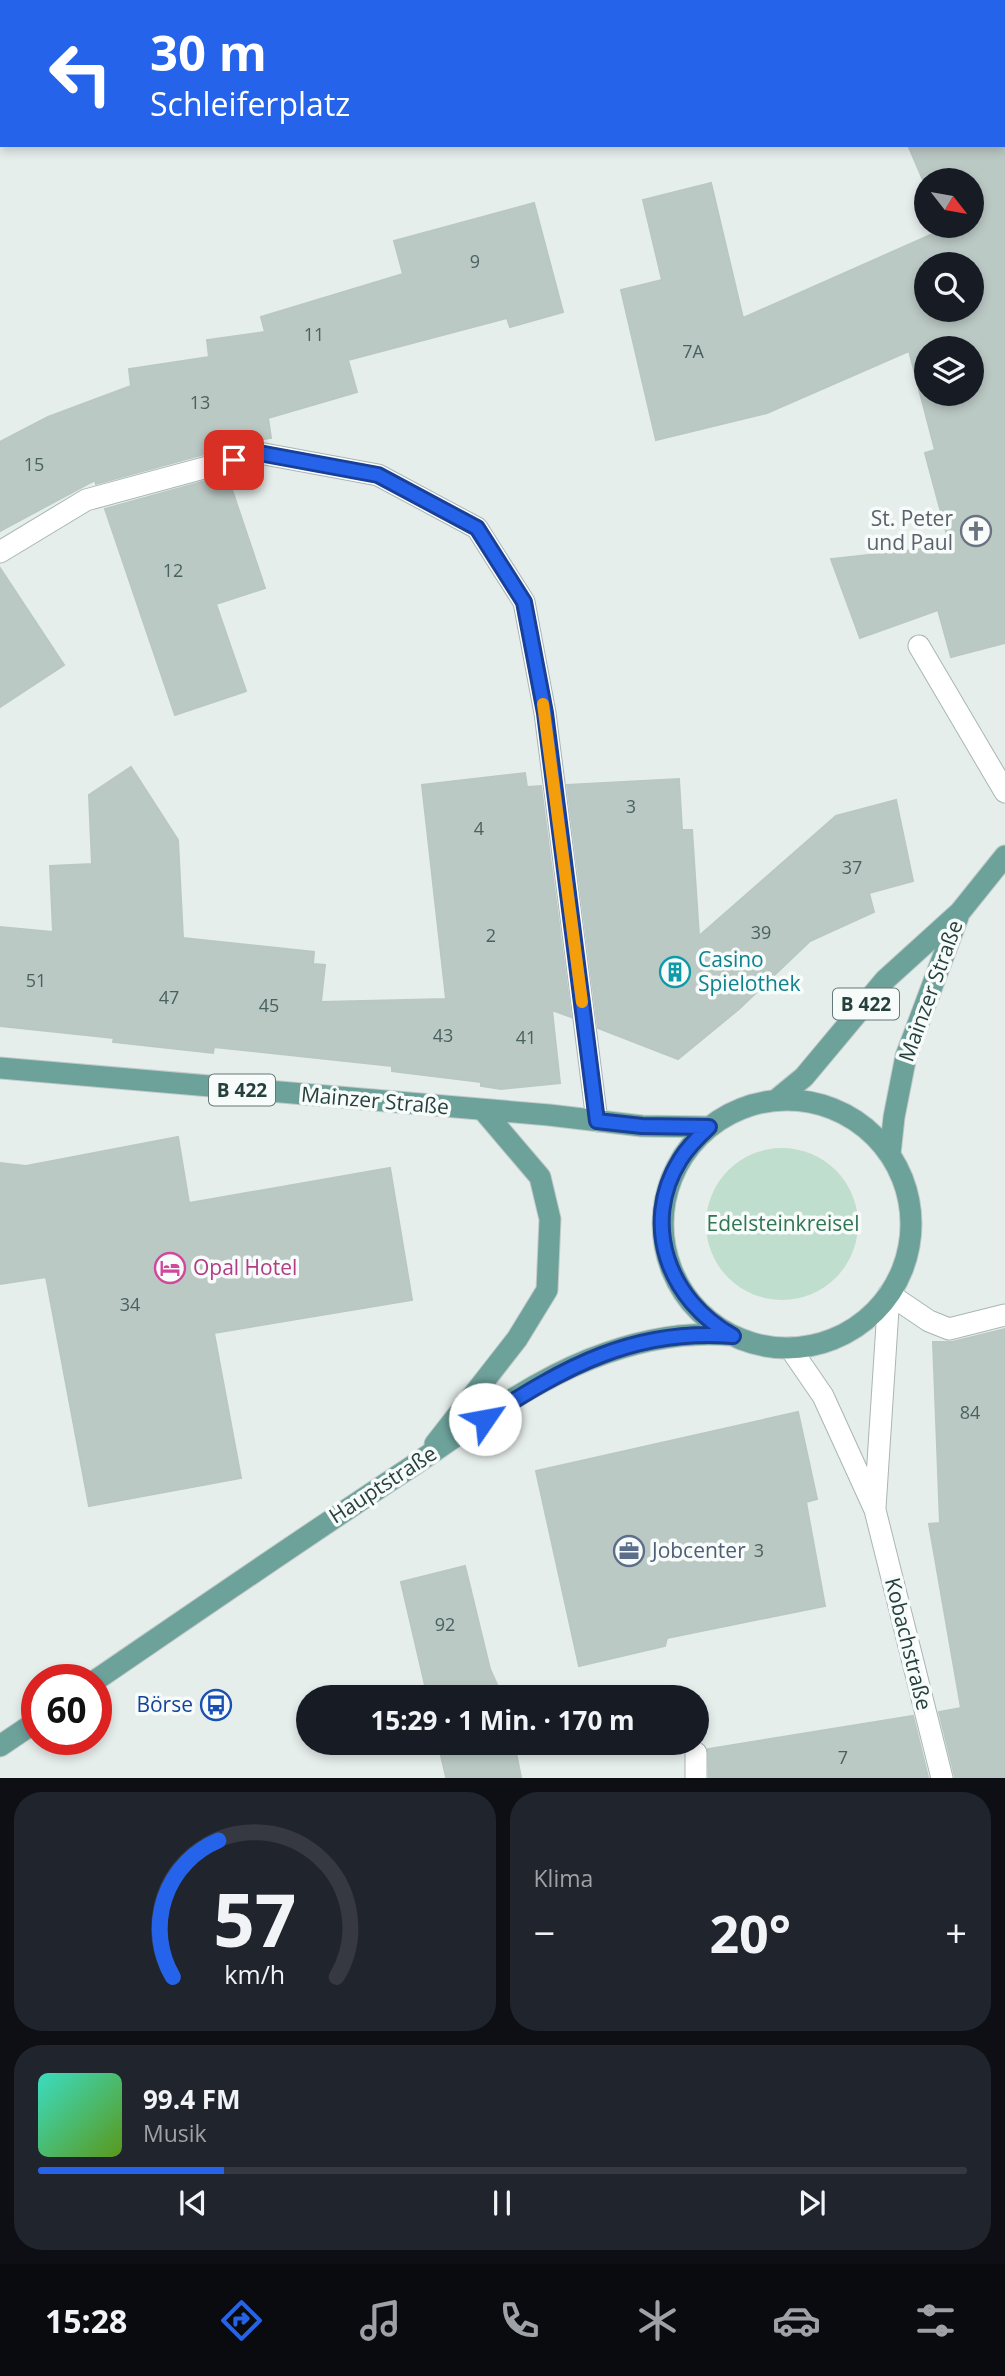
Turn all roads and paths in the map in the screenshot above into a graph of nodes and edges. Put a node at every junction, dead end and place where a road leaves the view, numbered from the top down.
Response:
1 (0, 552) edge
2 (919, 646) dead end
3 (1005, 792) edge
4 (1005, 856) edge
5 (960, 912) junction
6 (0, 1068) edge
7 (776, 1100) junction
8 (483, 1110) junction
9 (597, 1121) junction
10 (709, 1127) junction
11 (890, 1154) junction
12 (889, 1294) junction
13 (1005, 1315) edge
14 (733, 1336) junction
15 (790, 1348) junction
16 (425, 1457) junction
17 (875, 1510) junction
18 (112, 1669) edge
19 (21, 1732) edge
20 (0, 1746) edge
21 (696, 1755) edge
22 (696, 1777) edge
23 (942, 1777) edge

1 - 9 street
2 - 3 street
4 - 5 main road, Mainzer Straße / B 422
5 - 7 main road, Mainzer Straße / B 422
5 - 11 main road, Mainzer Straße / B 422
6 - 8 main road, Mainzer Straße / B 422
7 - 10 main road, B 422
7 - 11 main road, B 422
8 - 9 main road, Mainzer Straße / B 422
8 - 16 main road
9 - 10 main road, Mainzer Straße / B 422
10 - 14 main road, B 422
11 - 12 main road, B 422
12 - 13 street
12 - 15 main road, B 422
12 - 17 street, Kobachstraße
14 - 15 main road, B 422
14 - 16 main road, Hauptstraße / B 422
15 - 17 street, Kobachstraße
16 - 18 main road, Hauptstraße / B 422
17 - 23 street, Kobachstraße
19 - 20 main road
21 - 22 street

